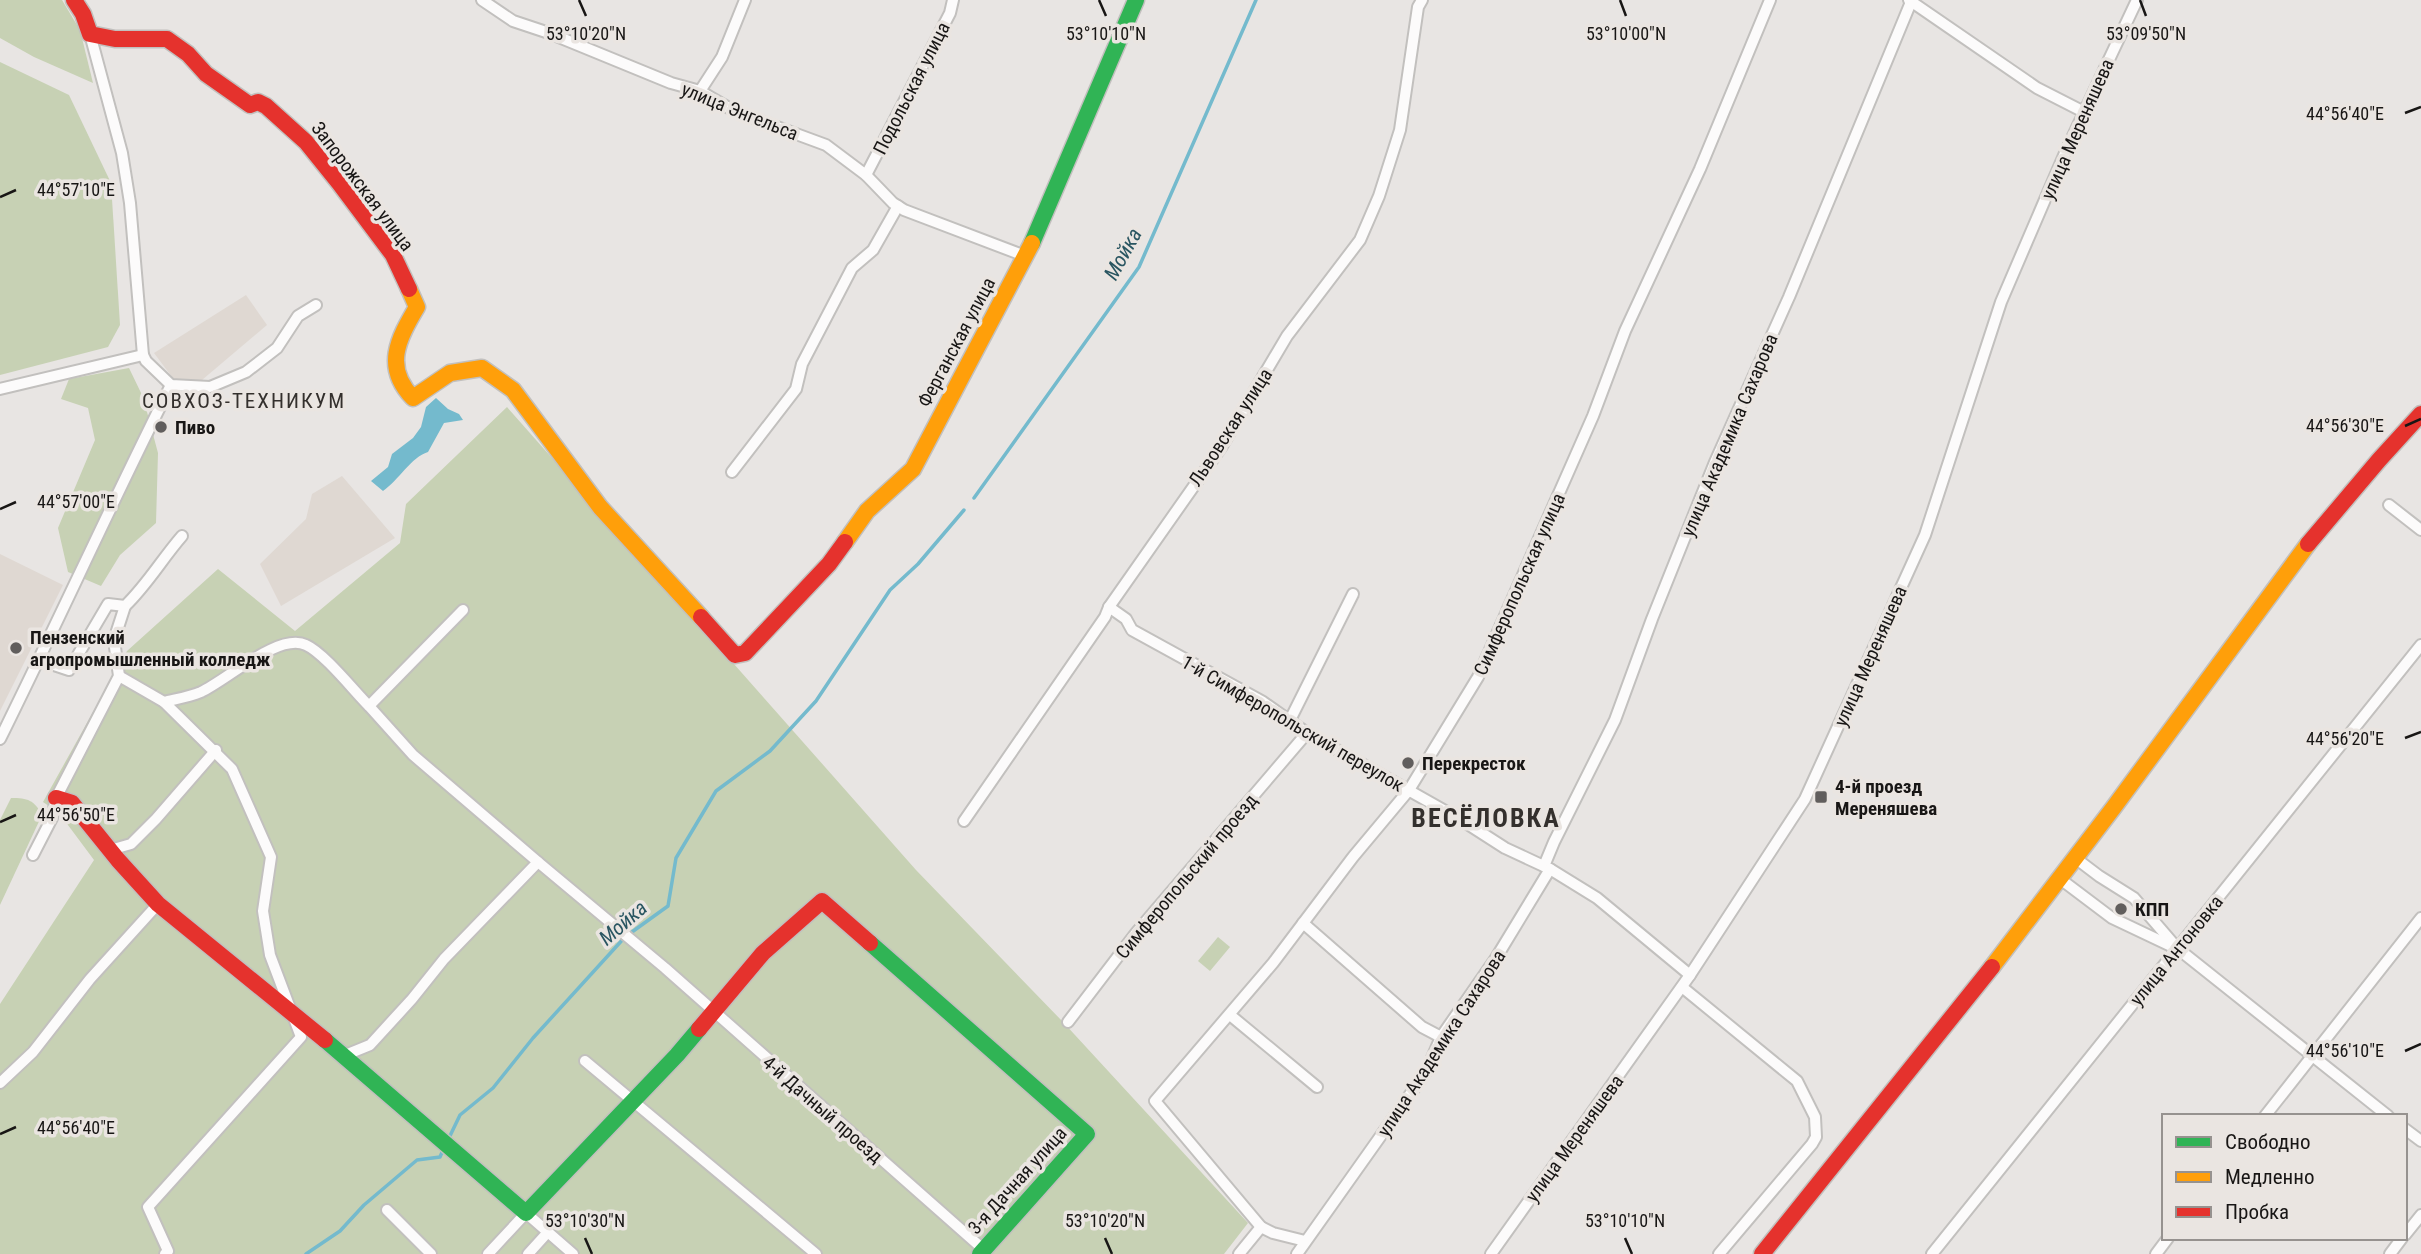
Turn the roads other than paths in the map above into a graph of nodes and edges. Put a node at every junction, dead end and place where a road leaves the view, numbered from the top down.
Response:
1 (74, 0) edge
2 (482, 0) edge
3 (745, 0) edge
4 (953, 0) edge
5 (1136, 0) edge
6 (1422, 0) edge
7 (1770, 0) edge
8 (2137, 0) edge
9 (1910, 1) edge
10 (90, 34) junction
11 (700, 91) junction
12 (2084, 112) junction
13 (866, 175) junction
14 (898, 206) junction
15 (1025, 256) junction
16 (316, 305) dead end
17 (143, 355) junction
18 (171, 384) junction
19 (0, 389) edge
20 (2421, 414) edge
21 (732, 472) dead end
22 (2389, 505) dead end
23 (2421, 530) edge
24 (182, 536) dead end
25 (1353, 594) dead end
26 (125, 606) junction
27 (1109, 607) junction
28 (463, 610) dead end
29 (2421, 645) edge
30 (740, 655) joint
31 (39, 660) junction
32 (119, 676) junction
33 (164, 702) junction
34 (369, 706) junction
35 (1290, 720) junction
36 (1307, 733) junction
37 (0, 739) edge
38 (216, 750) junction
39 (1409, 790) junction
40 (55, 798) junction
41 (964, 821) dead end
42 (110, 850) junction
43 (33, 855) dead end
44 (2074, 857) junction
45 (538, 862) junction
46 (1547, 867) junction
47 (2059, 878) junction
48 (158, 904) junction
49 (2421, 918) edge
50 (1303, 923) junction
51 (2177, 948) junction
52 (1690, 975) junction
53 (1682, 987) junction
54 (713, 1013) junction
55 (1230, 1014) junction
56 (295, 1015) junction
57 (1068, 1021) dead end
58 (1441, 1037) junction
59 (344, 1056) junction
60 (2312, 1056) junction
61 (584, 1061) dead end
62 (0, 1083) edge
63 (1317, 1087) dead end
64 (633, 1102) junction
65 (2267, 1114) edge
66 (2385, 1114) edge
67 (387, 1210) dead end
68 (526, 1213) junction
69 (2421, 1215) edge
70 (1261, 1227) junction
71 (548, 1232) junction
72 (2407, 1232) edge
73 (2401, 1240) edge
74 (1301, 1247) edge
75 (981, 1252) edge
76 (165, 1254) edge
77 (431, 1254) edge
78 (488, 1254) edge
79 (528, 1254) edge
80 (573, 1254) edge
81 (816, 1254) edge
82 (1239, 1254) edge
83 (1491, 1254) edge
84 (1719, 1254) edge
85 (1762, 1254) edge
86 (1932, 1254) edge
87 (2390, 1254) edge

1 - 10 street
2 - 11 street, улица Энгельса
3 - 11 street
4 - 13 street, Подольская улица
5 - 15 street, Ферганская улица
6 - 27 street, Львовская улица
7 - 39 street, Симферопольская улица
8 - 12 street, улица Мереняшева
9 - 12 street, улица Академика Сахарова
9 - 46 street, улица Академика Сахарова
10 - 17 street
10 - 30 street, Запорожская улица
11 - 13 street, улица Энгельса
12 - 52 street, улица Мереняшева
13 - 14 street, улица Энгельса
14 - 15 street, улица Энгельса
14 - 21 street
15 - 30 street, Ферганская улица
16 - 18 street
17 - 18 street
17 - 19 street
18 - 31 street
20 - 44 street
22 - 23 street
24 - 26 street
25 - 35 street
26 - 31 street
26 - 32 street
27 - 35 street, 1-й Симферопольский переулок
27 - 41 street, Львовская улица
28 - 34 street
29 - 51 street, улица Антоновка
31 - 37 street
32 - 33 street
32 - 40 street
33 - 34 street, 4-й Дачный проезд
33 - 38 street
34 - 45 street, 4-й Дачный проезд
35 - 36 street, 1-й Симферопольский переулок
36 - 39 street, 1-й Симферопольский переулок
36 - 57 street, Симферопольский проезд
38 - 42 street
38 - 56 street
39 - 46 street, 1-й Симферопольский переулок
39 - 50 street, Симферопольская улица
40 - 42 street
40 - 43 street
42 - 48 street
44 - 47 street
44 - 51 street
45 - 54 street, 4-й Дачный проезд
45 - 59 street
46 - 52 street, 1-й Симферопольский переулок
46 - 58 street, улица Академика Сахарова
47 - 51 street
47 - 85 street
48 - 56 street
48 - 62 street
49 - 60 street
50 - 55 street, Симферопольская улица
50 - 58 street
51 - 60 street
51 - 86 street, улица Антоновка
52 - 53 street, улица Мереняшева
53 - 83 street, улица Мереняшева
53 - 84 street
54 - 64 street
54 - 75 street, 4-й Дачный проезд
54 - 75 street, 3-я Дачная улица
55 - 63 street
55 - 70 street, Симферопольская улица
56 - 59 street
56 - 76 street
58 - 74 street, улица Академика Сахарова
59 - 68 street
60 - 65 street
60 - 66 street
61 - 64 street
64 - 68 street
64 - 81 street
67 - 77 street
68 - 71 street
68 - 78 street
69 - 72 street
70 - 74 street
70 - 82 street
71 - 79 street
71 - 80 street
73 - 87 street

